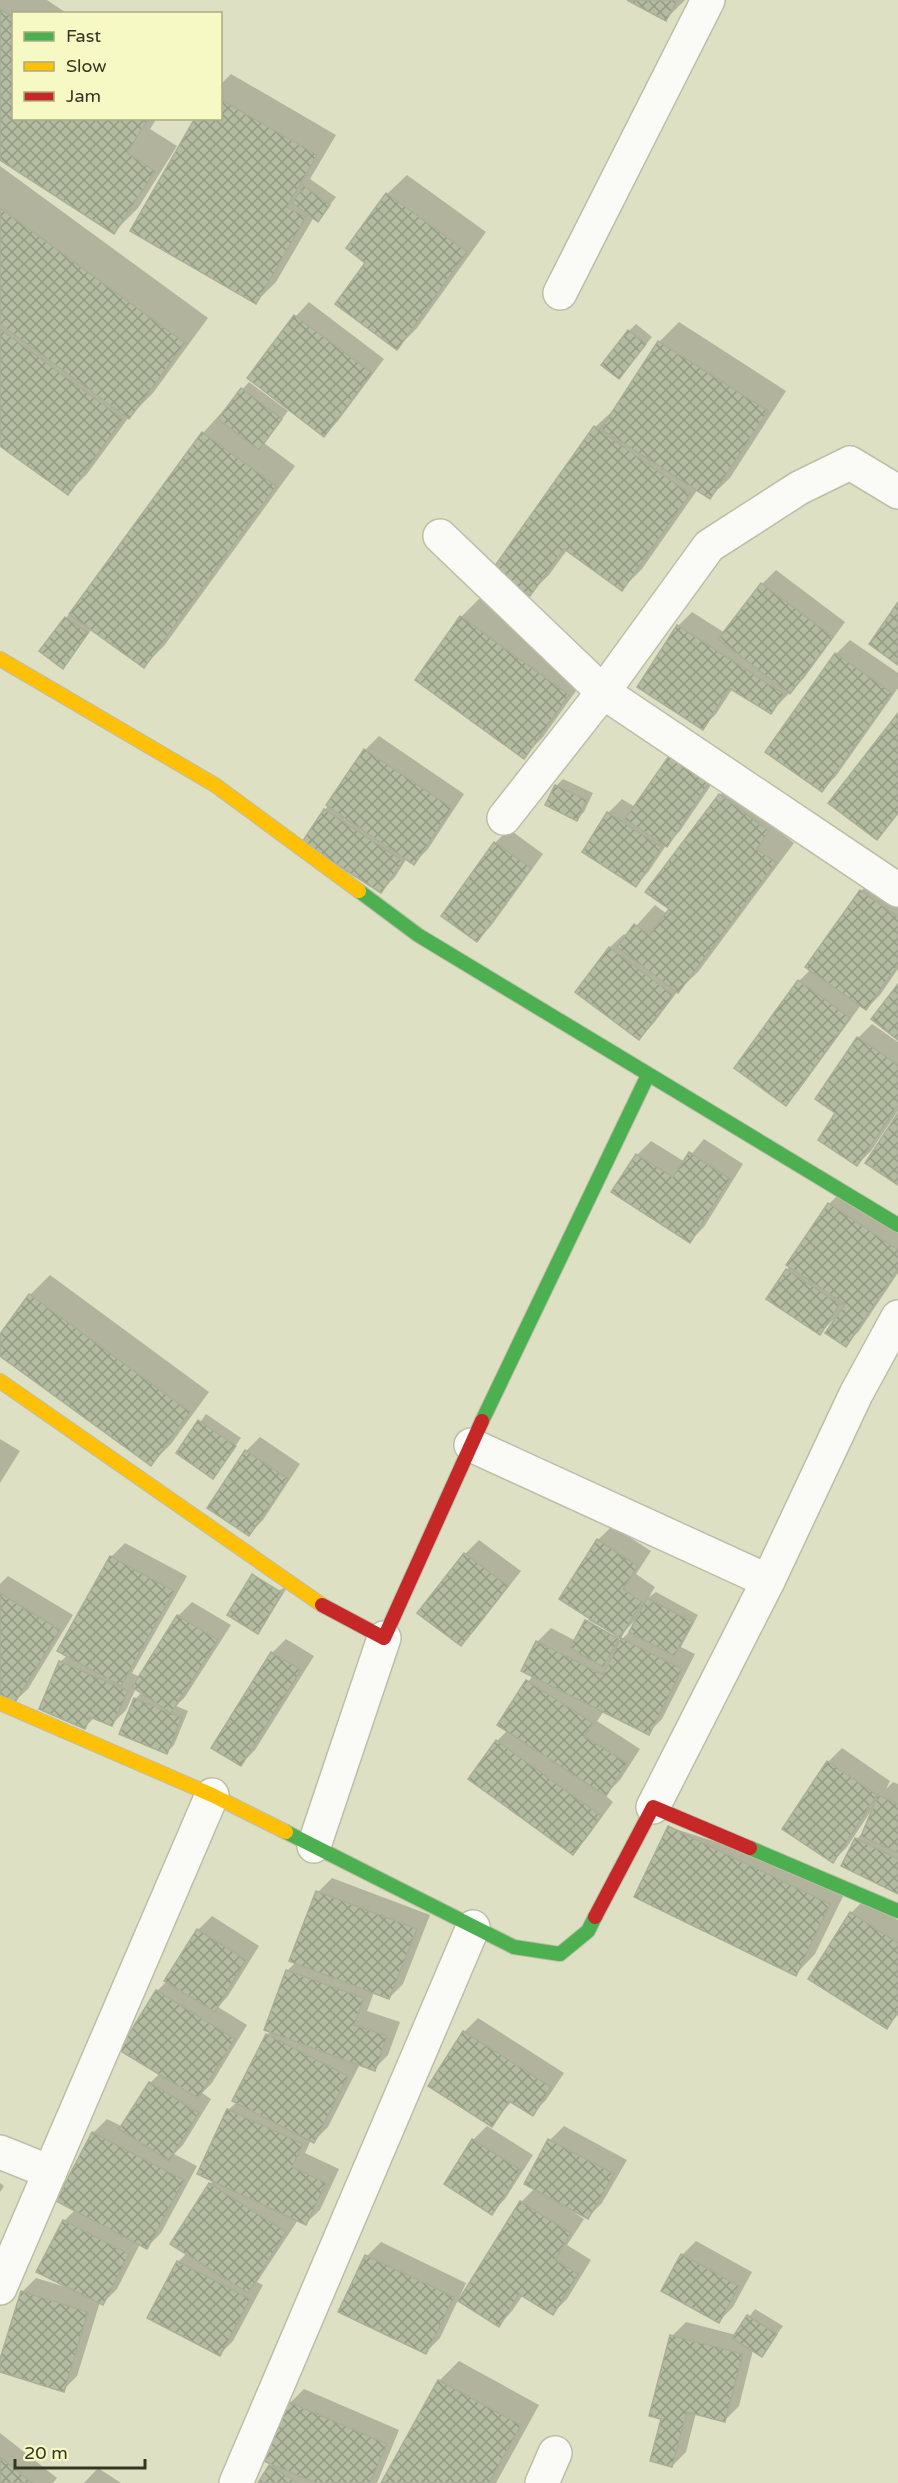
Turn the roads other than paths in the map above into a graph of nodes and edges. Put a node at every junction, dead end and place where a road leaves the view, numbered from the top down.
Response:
1 (708, 0) edge
2 (560, 293) dead end
3 (898, 492) edge
4 (440, 536) dead end
5 (0, 659) edge
6 (603, 692) junction
7 (504, 818) dead end
8 (898, 890) edge
9 (648, 1075) junction
10 (898, 1225) edge
11 (898, 1317) edge
12 (0, 1381) edge
13 (471, 1445) junction
14 (768, 1581) junction
15 (384, 1638) junction
16 (0, 1704) edge
17 (212, 1795) junction
18 (653, 1807) junction
19 (314, 1846) junction
20 (898, 1911) edge
21 (473, 1927) junction
22 (0, 2152) edge
23 (50, 2172) junction
24 (0, 2288) edge
25 (555, 2453) dead end
26 (236, 2483) edge
27 (542, 2483) edge

1 - 2 street
3 - 6 street
4 - 6 street
5 - 9 street
6 - 7 street
6 - 8 street
9 - 10 street
9 - 13 street
11 - 14 street
12 - 15 street
13 - 14 street
13 - 15 street
14 - 18 street
15 - 19 street
16 - 17 street
17 - 19 street
17 - 23 street
18 - 20 street
18 - 21 street
19 - 21 street
21 - 26 street
22 - 23 street
23 - 24 street
25 - 27 street

